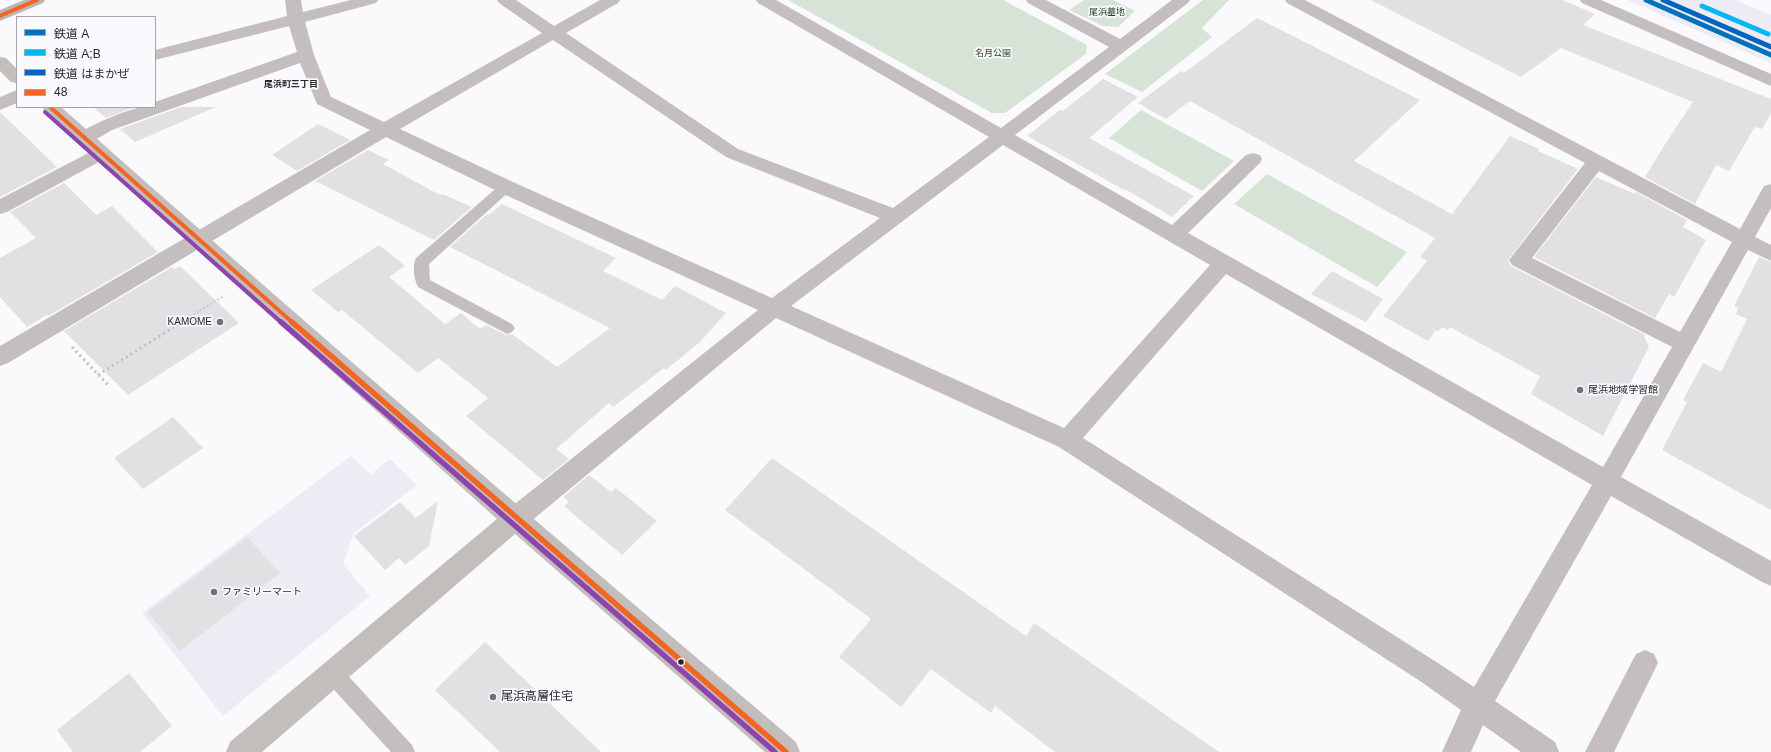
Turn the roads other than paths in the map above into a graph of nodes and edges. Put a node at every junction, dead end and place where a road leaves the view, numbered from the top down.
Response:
1 (37, 0) edge
2 (293, 0) edge
3 (370, 0) edge
4 (505, 0) edge
5 (612, 0) edge
6 (764, 0) edge
7 (1034, 0) edge
8 (1182, 0) edge
9 (1293, 0) edge
10 (1588, 0) edge
11 (0, 16) edge
12 (296, 20) junction
13 (555, 32) junction
14 (1121, 46) junction
15 (156, 55) edge
16 (306, 55) junction
17 (0, 62) edge
18 (16, 77) edge
19 (1771, 81) edge
20 (16, 96) edge
21 (0, 104) edge
22 (51, 108) edge
23 (385, 129) junction
24 (1002, 136) junction
25 (84, 138) junction
26 (102, 154) junction
27 (1253, 159) dead end
28 (1597, 162) junction
29 (506, 187) junction
30 (1771, 191) edge
31 (0, 207) edge
32 (895, 216) junction
33 (1175, 234) junction
34 (1743, 239) junction
35 (198, 240) junction
36 (1771, 254) edge
37 (1224, 262) junction
38 (774, 308) junction
39 (507, 328) dead end
40 (1685, 344) junction
41 (0, 357) edge
42 (1067, 440) junction
43 (1607, 481) junction
44 (515, 519) junction
45 (1771, 574) edge
46 (1645, 663) dead end
47 (332, 674) junction
48 (1478, 705) junction
49 (240, 752) edge
50 (405, 752) edge
51 (786, 752) edge
52 (1456, 752) edge
53 (1545, 752) edge
54 (1599, 752) edge

1 - 11 main road
2 - 12 street
3 - 12 street
4 - 13 street
5 - 13 street
6 - 24 street
7 - 14 street
8 - 14 street
9 - 28 street
10 - 19 street
12 - 15 street
12 - 16 street
13 - 23 street
13 - 32 street
14 - 24 street
16 - 23 street
16 - 25 street
17 - 18 street
20 - 21 street
22 - 25 street
23 - 29 street
23 - 35 street
24 - 32 street
24 - 33 street
25 - 26 street
26 - 31 street
26 - 35 street
27 - 33 street
28 - 34 street
28 - 40 street
29 - 38 street
29 - 39 lane
30 - 34 street
32 - 38 street
33 - 37 street
34 - 36 street
34 - 40 street
35 - 41 street
35 - 44 street
37 - 42 street
37 - 43 street
38 - 42 street
38 - 44 street
40 - 43 street
42 - 48 street
43 - 45 street
43 - 48 street
44 - 47 street
44 - 51 street
46 - 54 street
47 - 49 street
47 - 50 lane
48 - 52 street
48 - 53 street

